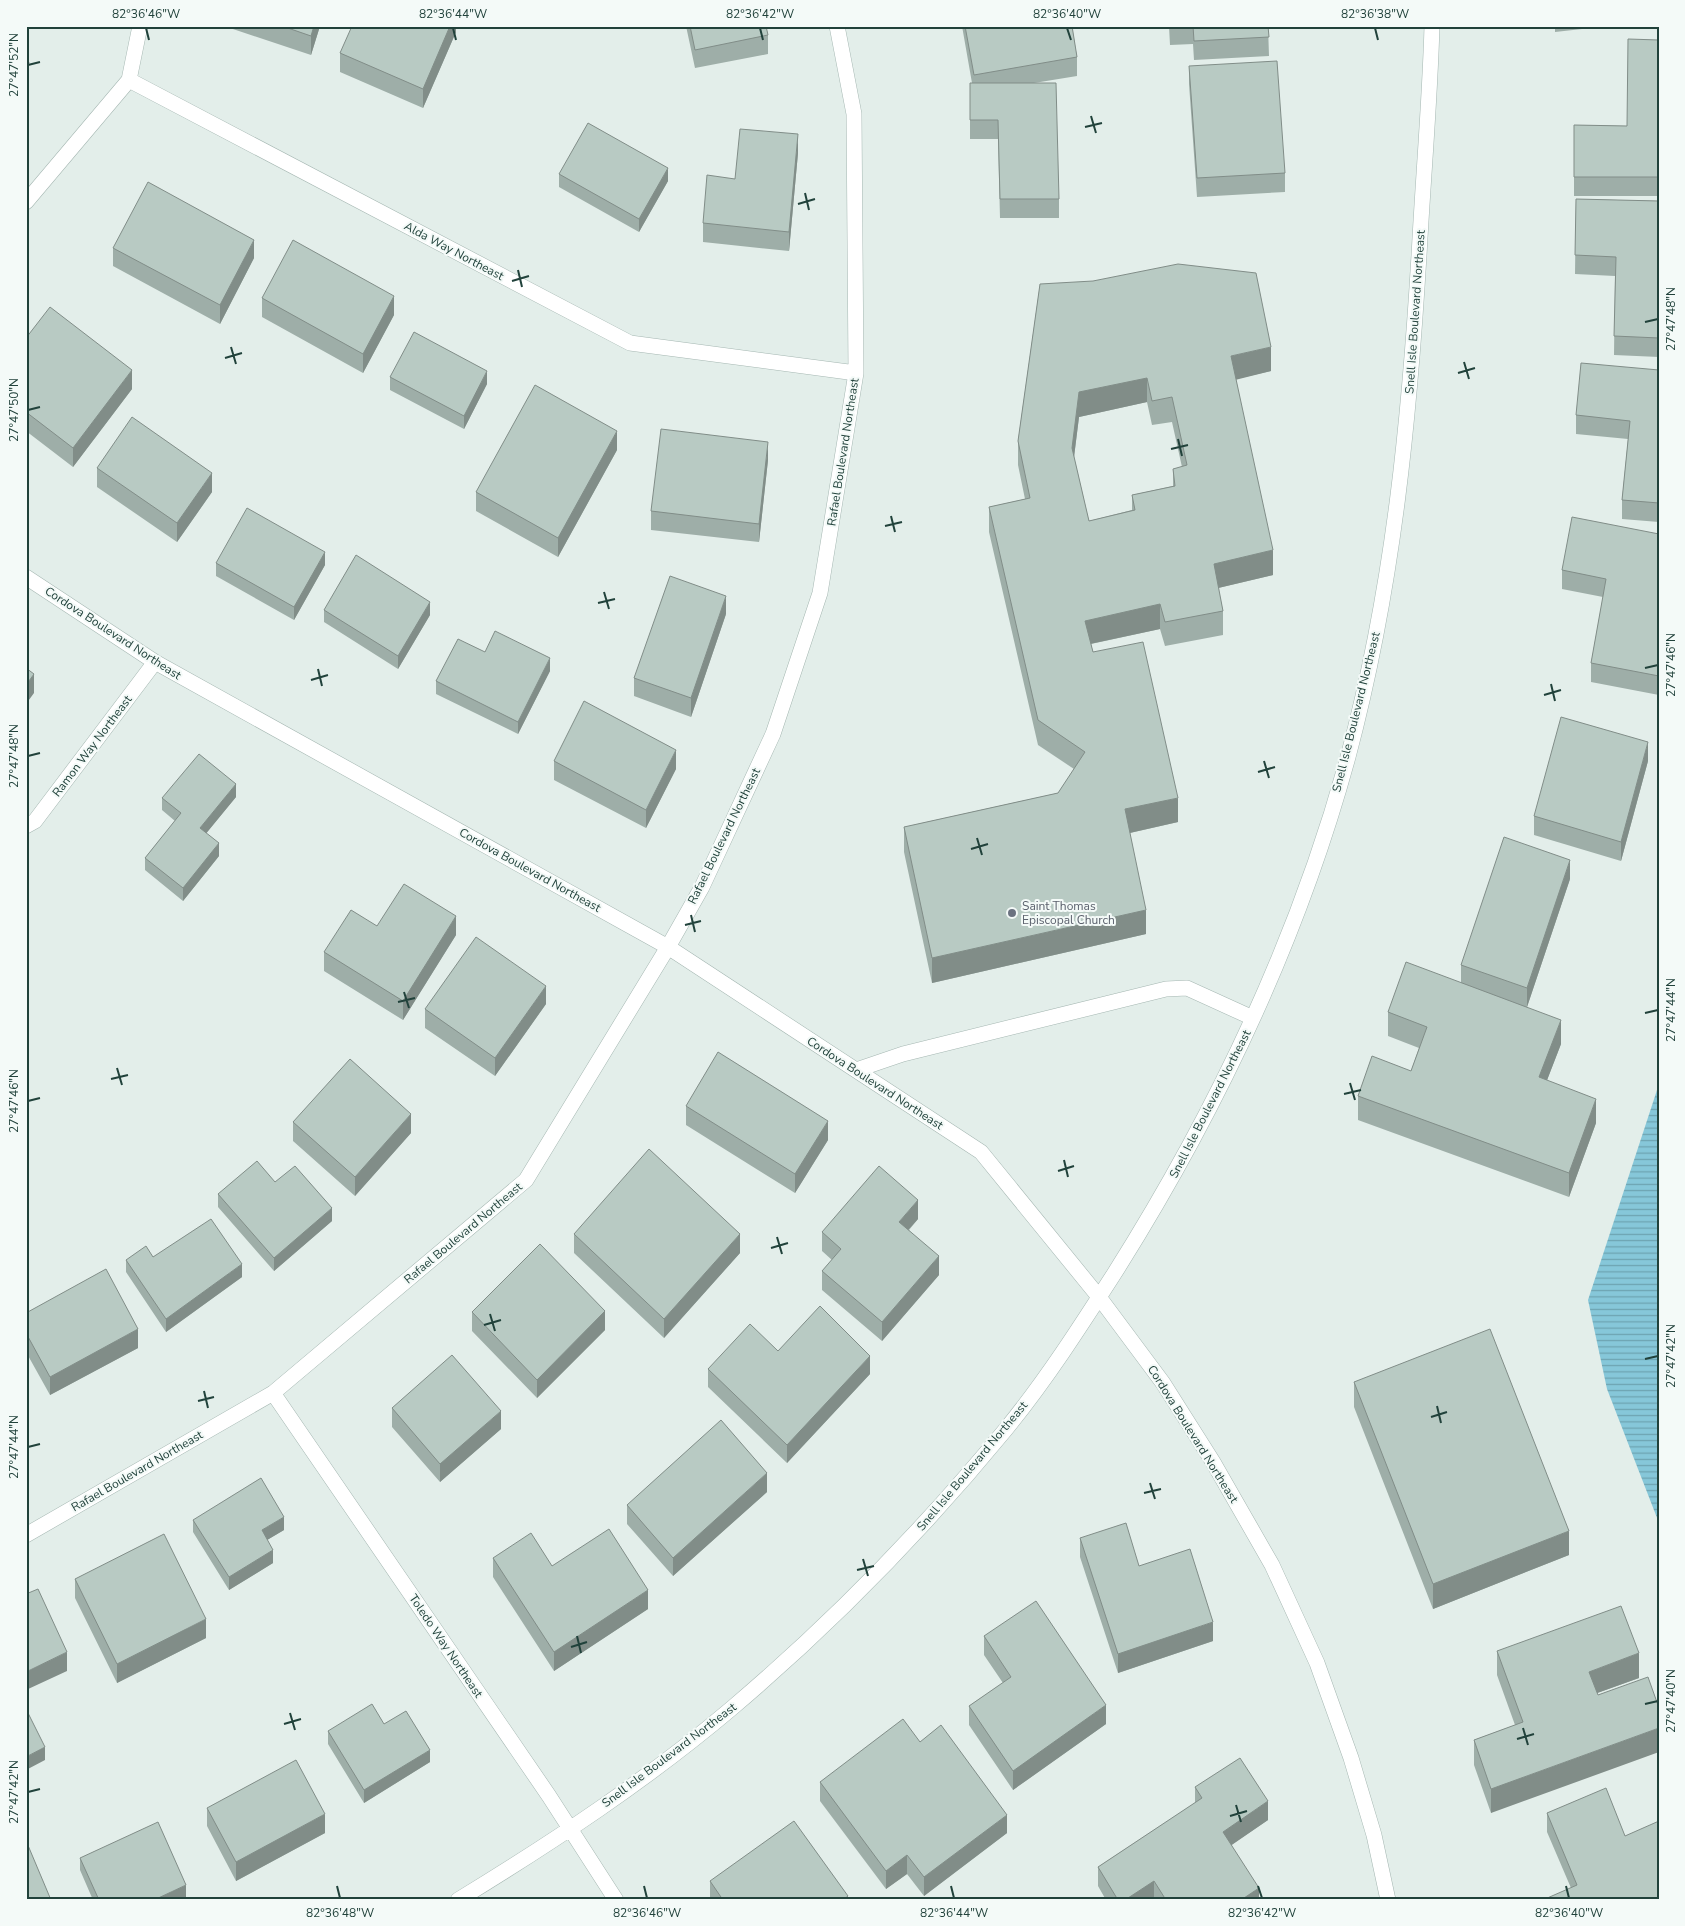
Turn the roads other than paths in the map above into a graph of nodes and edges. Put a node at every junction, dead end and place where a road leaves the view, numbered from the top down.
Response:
1 (140, 26) edge
2 (837, 26) edge
3 (1432, 26) edge
4 (129, 80) junction
5 (26, 202) edge
6 (856, 373) junction
7 (26, 577) edge
8 (155, 662) junction
9 (26, 826) edge
10 (668, 947) junction
11 (1253, 1018) junction
12 (856, 1070) junction
13 (1099, 1297) junction
14 (273, 1393) junction
15 (26, 1535) edge
16 (569, 1829) junction
17 (458, 1900) edge
18 (616, 1900) edge
19 (1388, 1900) edge

1 - 4 street
2 - 6 street, Rafael Boulevard Northeast
3 - 11 street, Snell Isle Boulevard Northeast
4 - 5 street
4 - 6 street, Alda Way Northeast
6 - 10 street, Rafael Boulevard Northeast
7 - 8 street, Cordova Boulevard Northeast
8 - 9 street, Ramon Way Northeast
8 - 10 street, Cordova Boulevard Northeast
10 - 12 street, Cordova Boulevard Northeast
10 - 14 street, Rafael Boulevard Northeast
11 - 12 street
11 - 13 street, Snell Isle Boulevard Northeast
12 - 13 street, Cordova Boulevard Northeast
13 - 16 street, Snell Isle Boulevard Northeast
13 - 19 street, Cordova Boulevard Northeast
14 - 15 street, Rafael Boulevard Northeast
14 - 16 street, Toledo Way Northeast
16 - 17 street, Snell Isle Boulevard Northeast
16 - 18 street, Toledo Way Northeast

